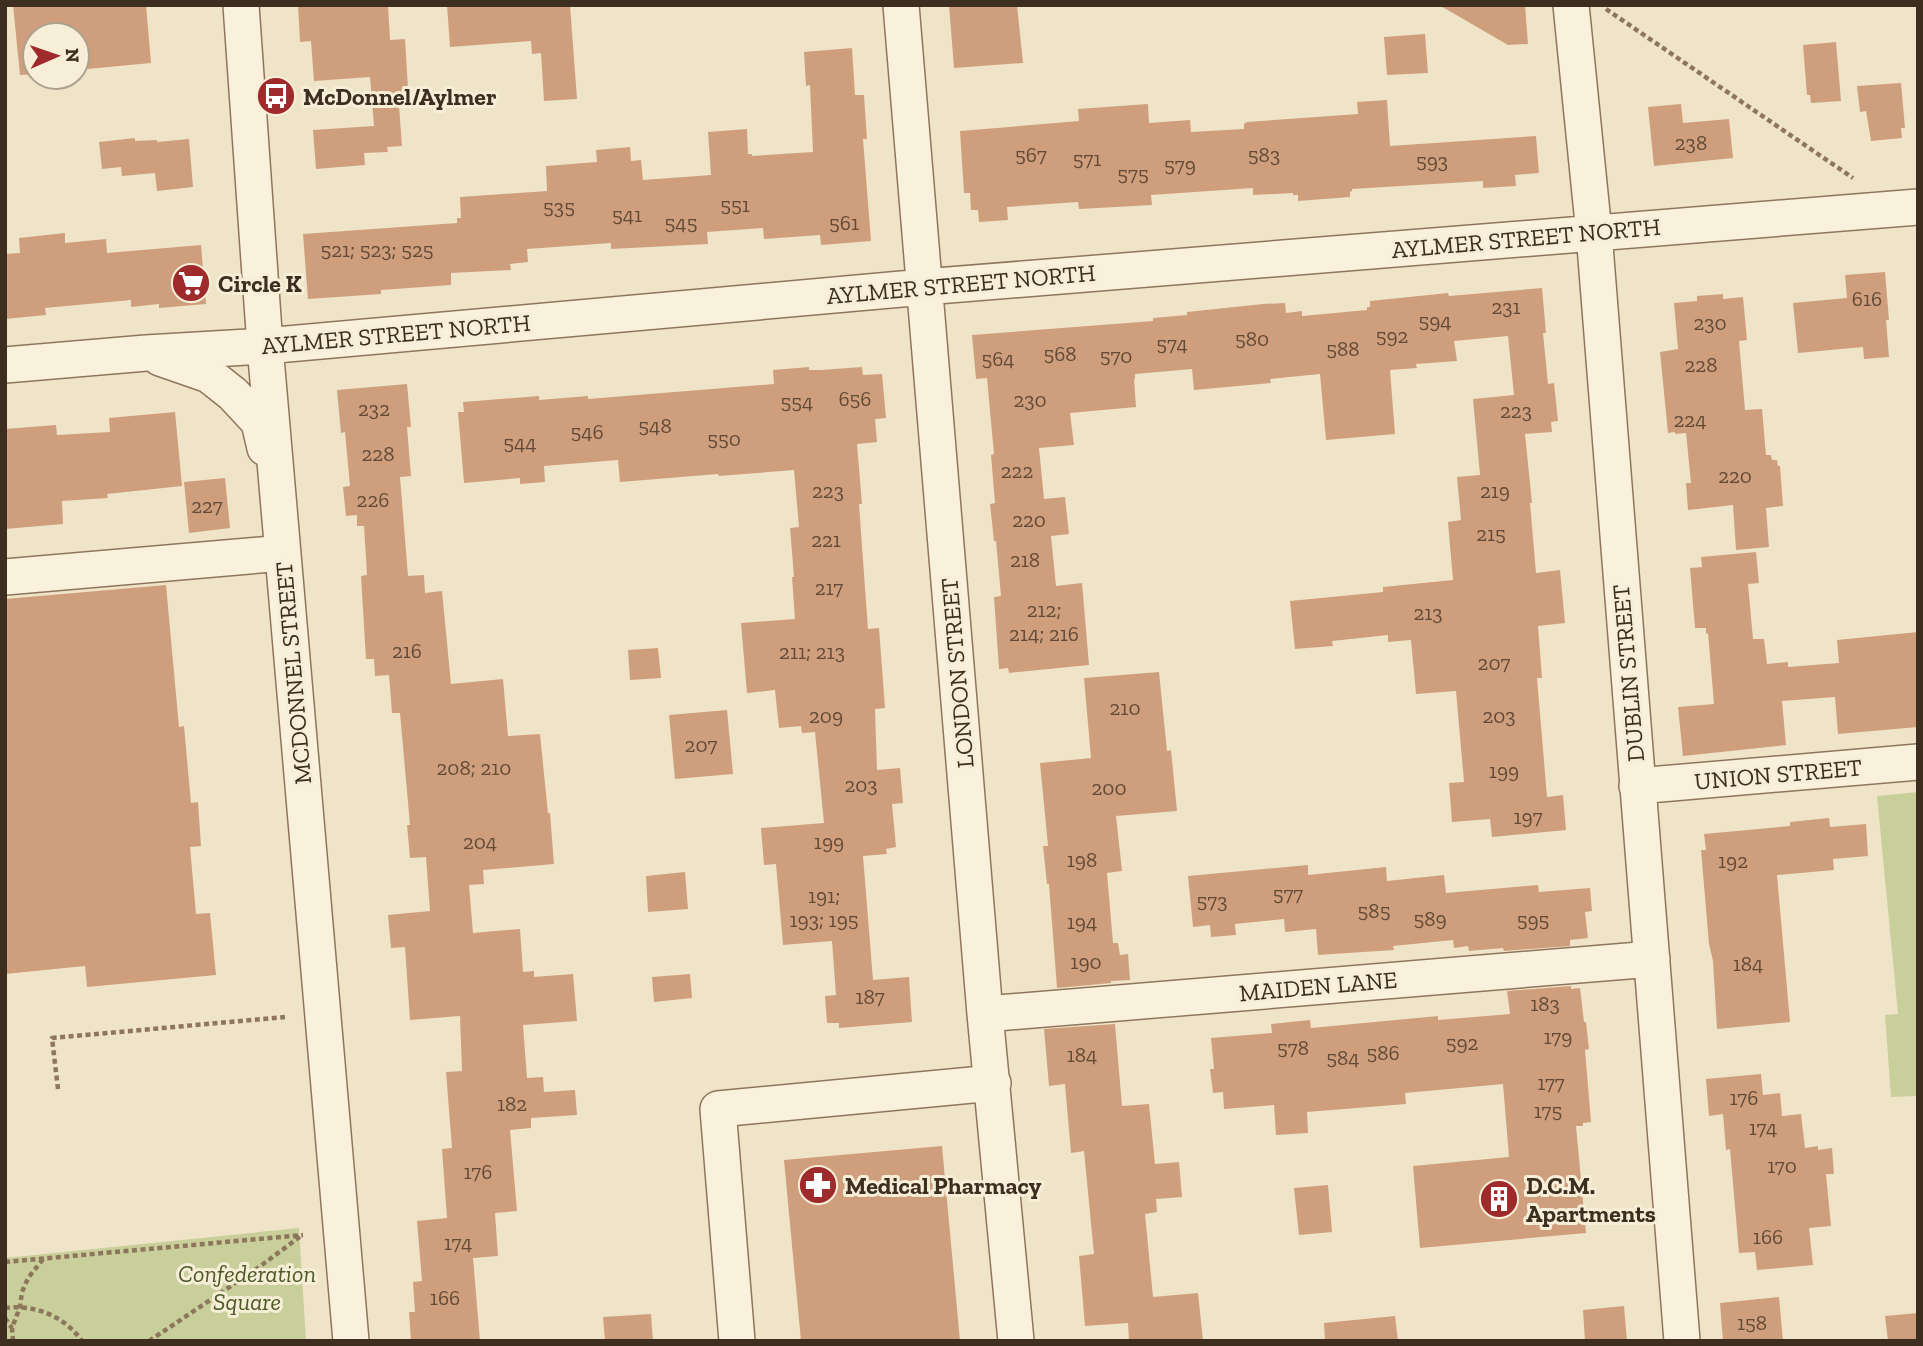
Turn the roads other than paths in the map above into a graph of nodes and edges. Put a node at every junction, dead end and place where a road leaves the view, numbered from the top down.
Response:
1 (241, 5) edge
2 (901, 5) edge
3 (1571, 5) edge
4 (1918, 207) edge
5 (1594, 233) junction
6 (924, 287) junction
7 (265, 345) junction
8 (146, 353) junction
9 (5, 365) edge
10 (279, 509) junction
11 (283, 553) junction
12 (5, 578) edge
13 (1918, 762) edge
14 (1637, 786) junction
15 (1652, 959) junction
16 (985, 1014) junction
17 (993, 1083) junction
18 (351, 1341) edge
19 (737, 1341) edge
20 (1016, 1341) edge
21 (1682, 1341) edge

1 - 7 street, MCDONNEL STREET
2 - 6 street, LONDON STREET
3 - 5 street, DUBLIN STREET
4 - 5 street, AYLMER STREET NORTH
5 - 6 street, AYLMER STREET NORTH
5 - 14 street, DUBLIN STREET
6 - 7 street, AYLMER STREET NORTH
6 - 16 street, LONDON STREET
7 - 8 street, AYLMER STREET NORTH
7 - 10 street, MCDONNEL STREET
8 - 9 street, AYLMER STREET NORTH
8 - 10 street
10 - 11 street, MCDONNEL STREET
11 - 12 street
11 - 18 street, MCDONNEL STREET
13 - 14 street, UNION STREET
14 - 15 street, DUBLIN STREET
15 - 16 street, MAIDEN LANE
15 - 21 street, DUBLIN STREET
16 - 17 street, LONDON STREET
17 - 19 street
17 - 20 street, LONDON STREET

